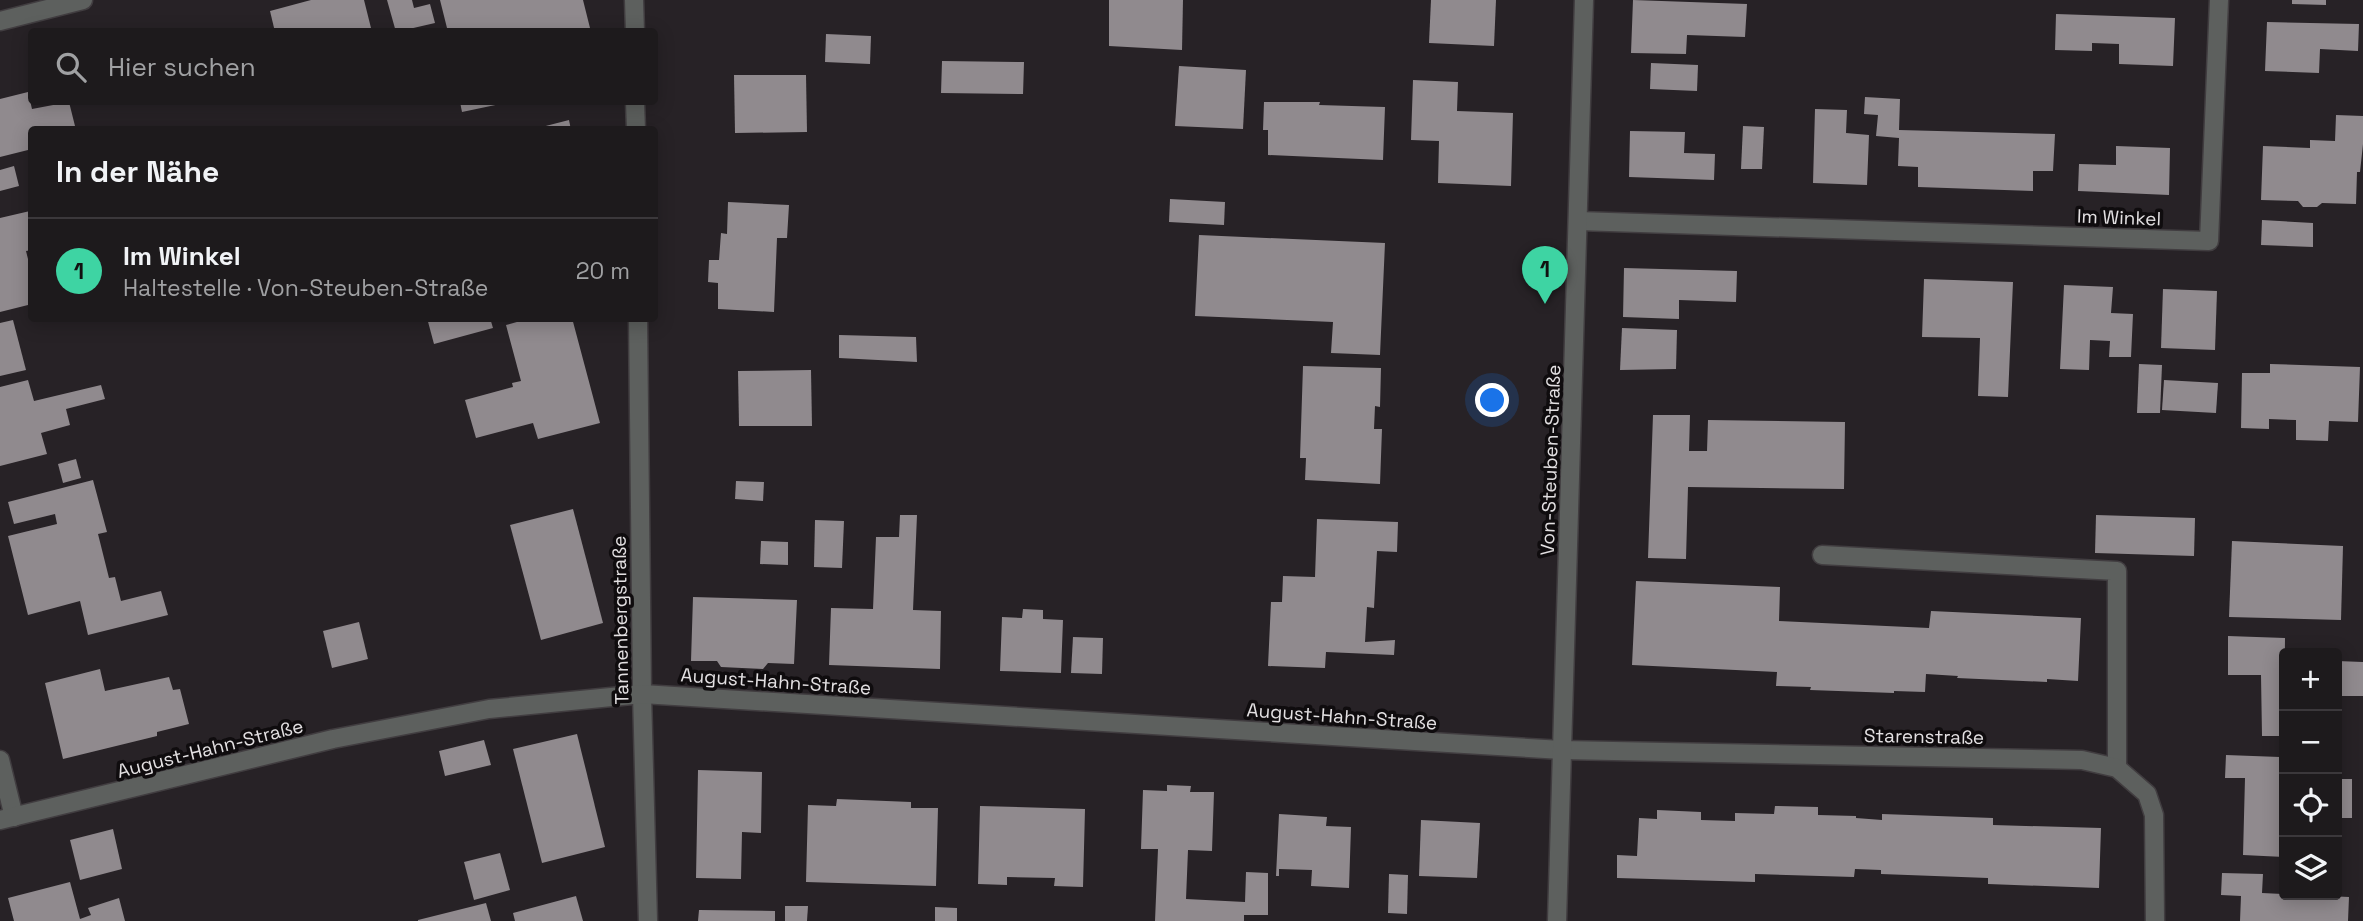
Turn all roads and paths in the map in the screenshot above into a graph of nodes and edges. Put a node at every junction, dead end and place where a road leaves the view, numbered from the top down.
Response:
1 (83, 0) edge
2 (634, 0) edge
3 (1584, 0) edge
4 (2219, 0) edge
5 (0, 21) edge
6 (635, 28) edge
7 (635, 105) edge
8 (636, 126) edge
9 (1578, 221) junction
10 (638, 322) edge
11 (1822, 555) dead end
12 (642, 694) junction
13 (1562, 750) junction
14 (0, 760) edge
15 (2117, 768) junction
16 (7, 819) edge
17 (648, 921) edge
18 (1557, 921) edge
19 (2155, 921) edge

1 - 5 street
2 - 6 street
3 - 9 street, Von-Steuben-Straße
4 - 9 street, Im Winkel
7 - 8 street
9 - 13 street, Von-Steuben-Straße
10 - 12 street, Tannenbergstraße
11 - 15 street
12 - 13 street, August-Hahn-Straße
12 - 16 street, August-Hahn-Straße
12 - 17 street, Tannenbergstraße
13 - 15 street, Starenstraße
13 - 18 street, Von-Steuben-Straße
14 - 16 street
15 - 19 street, Starenstraße

